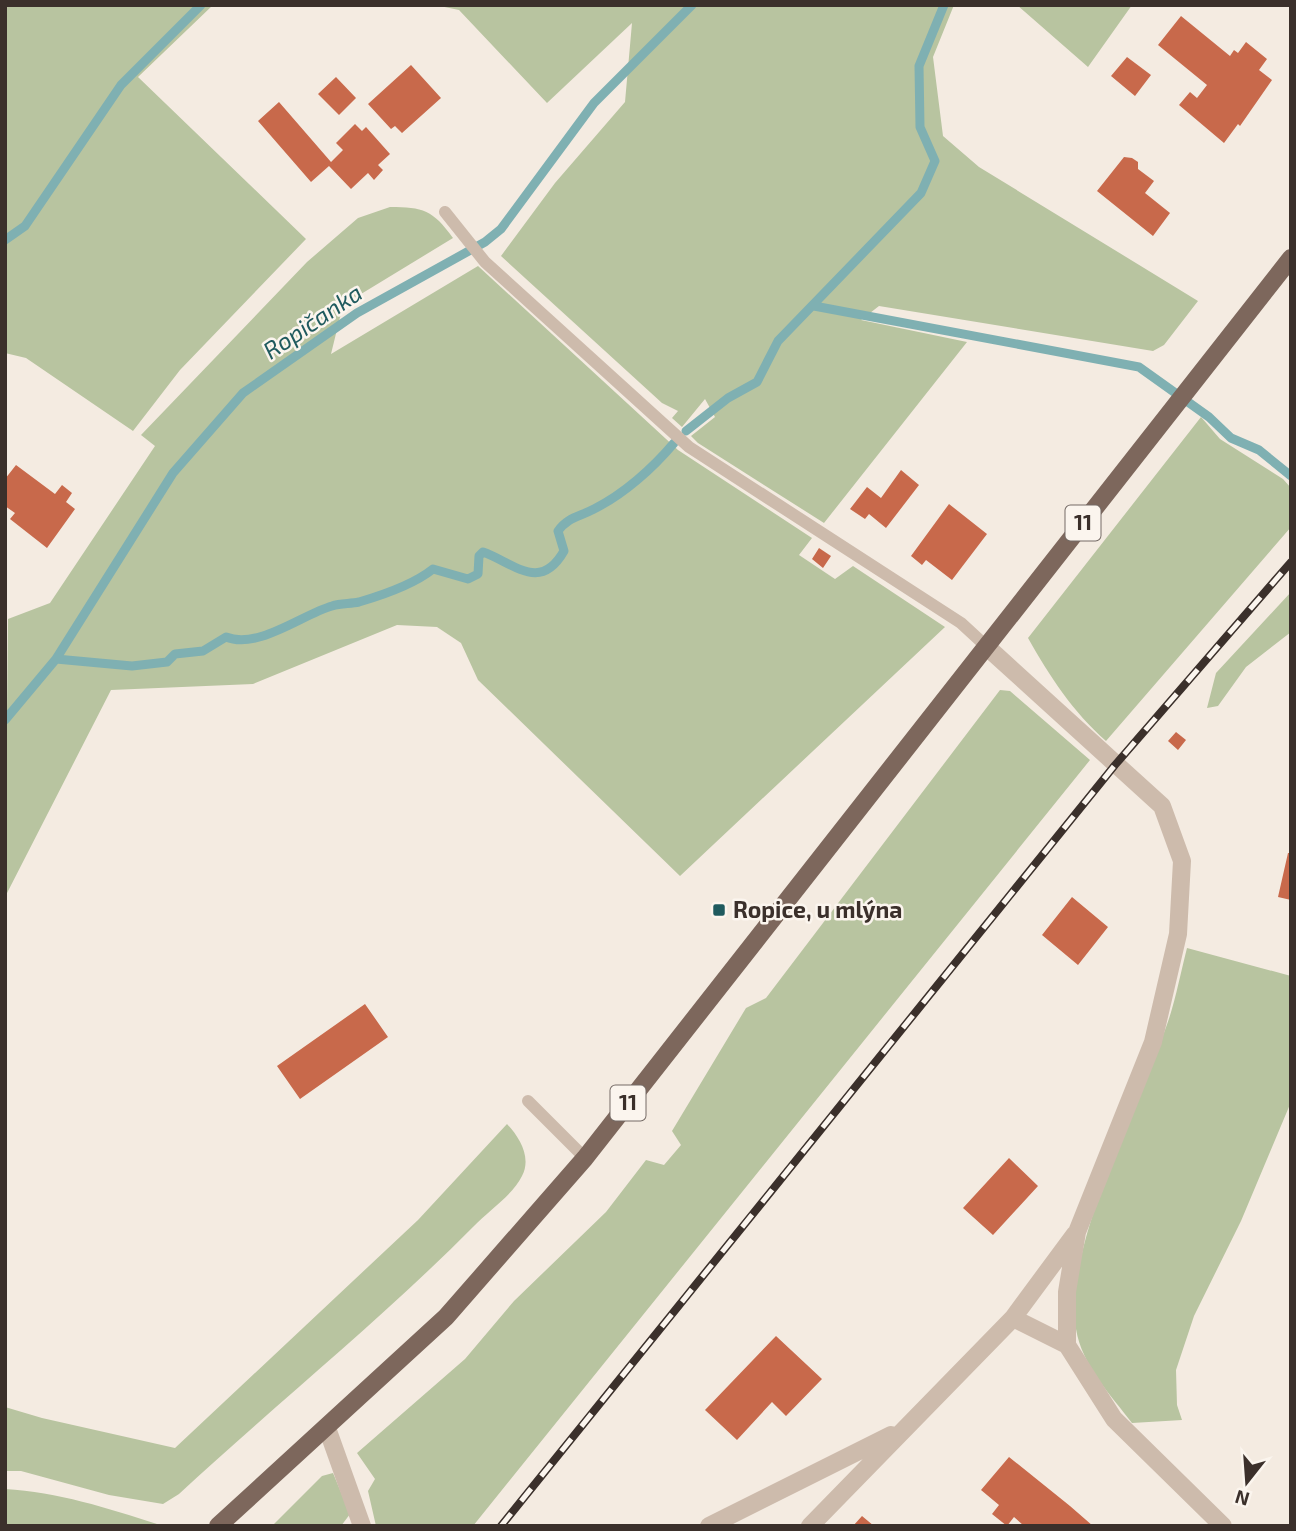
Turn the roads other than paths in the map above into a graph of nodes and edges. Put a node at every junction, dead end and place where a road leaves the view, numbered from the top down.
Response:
1 (445, 212) dead end
2 (1291, 258) edge
3 (987, 647) junction
4 (528, 1101) dead end
5 (585, 1158) junction
6 (1077, 1232) junction
7 (1013, 1318) junction
8 (1067, 1345) junction
9 (327, 1428) junction
10 (903, 1429) junction
11 (218, 1526) edge
12 (362, 1526) edge
13 (709, 1526) edge
14 (810, 1526) edge
15 (1223, 1526) edge

1 - 3 lane
2 - 3 main road, 11
3 - 5 main road, 11
3 - 6 street
4 - 5 lane
5 - 9 main road, 11
6 - 7 street
6 - 8 street
7 - 8 street
7 - 10 street
8 - 15 street
9 - 11 main road, 11
9 - 12 street
10 - 13 street
10 - 14 street

